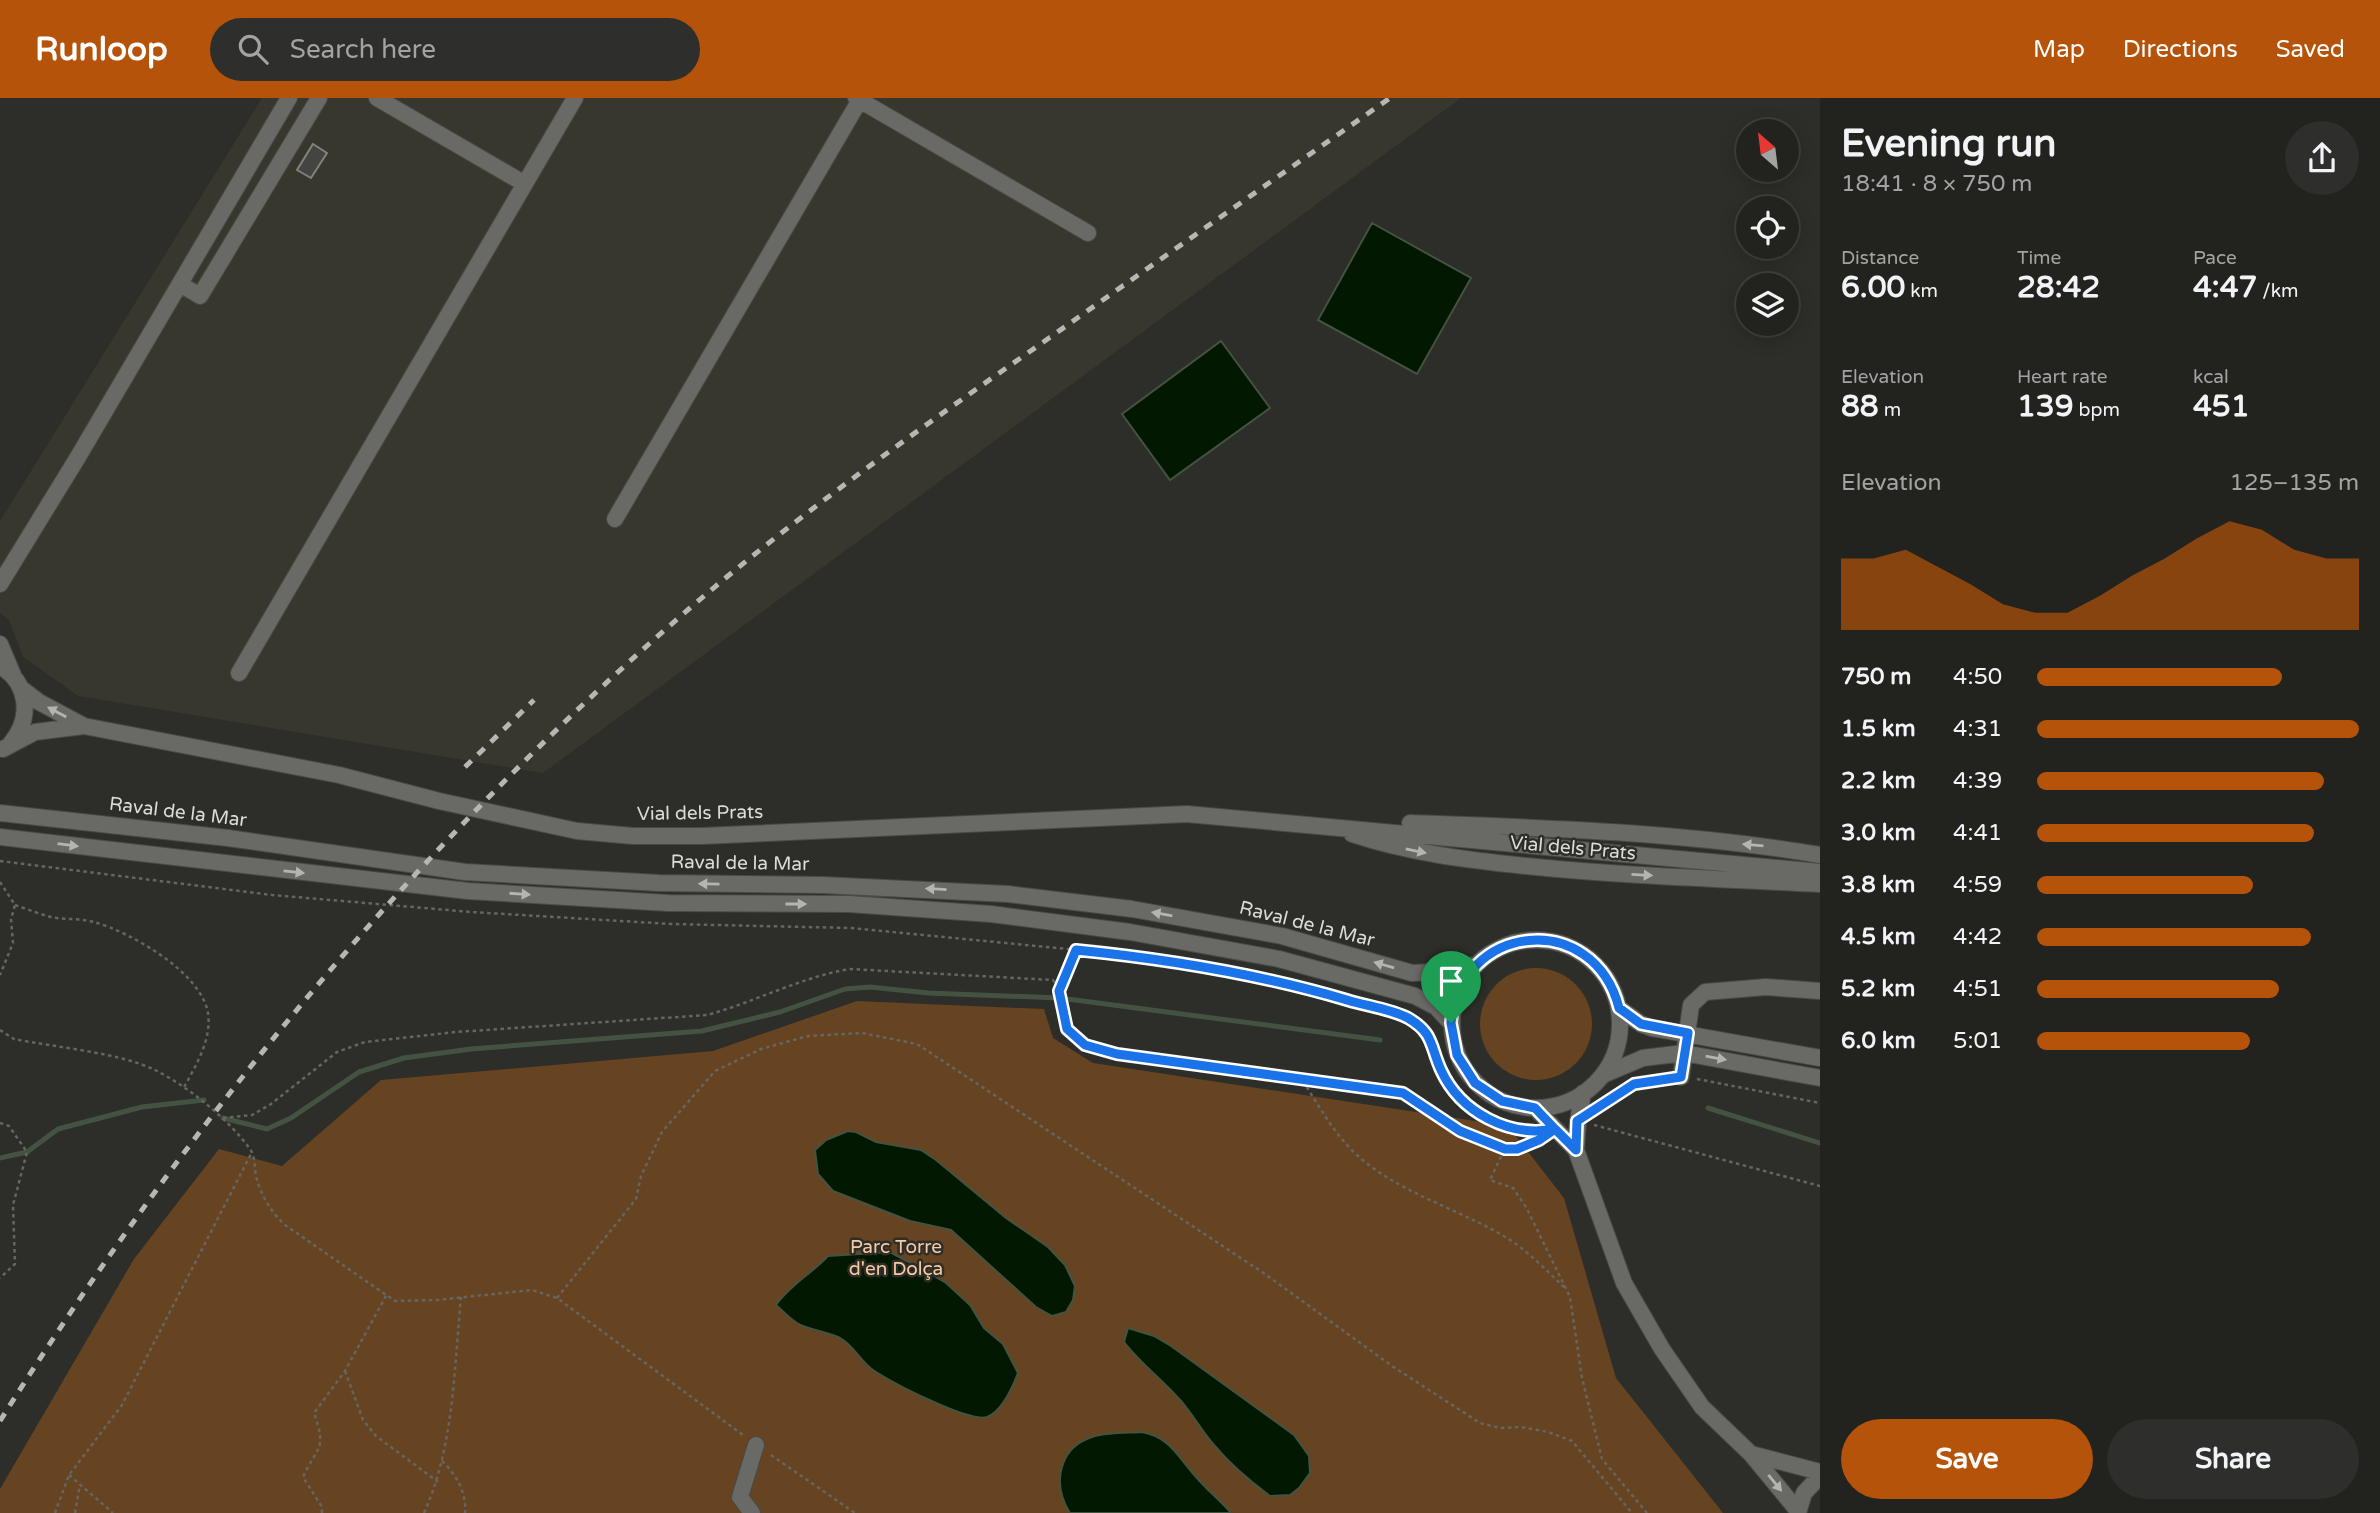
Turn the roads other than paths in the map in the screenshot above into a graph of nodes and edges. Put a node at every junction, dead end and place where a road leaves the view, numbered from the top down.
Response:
1 (289, 98) edge
2 (319, 98) edge
3 (377, 98) edge
4 (575, 98) edge
5 (859, 99) edge
6 (525, 184) junction
7 (1088, 233) dead end
8 (180, 284) junction
9 (615, 519) dead end
10 (0, 584) edge
11 (0, 644) edge
12 (239, 673) dead end
13 (11, 677) edge
14 (84, 726) junction
15 (1, 749) edge
16 (0, 813) edge
17 (1327, 825) junction
18 (0, 837) edge
19 (1820, 855) edge
20 (1820, 872) edge
21 (1820, 884) edge
22 (1475, 965) junction
23 (1820, 991) edge
24 (1619, 1008) junction
25 (1451, 1023) junction
26 (1688, 1033) junction
27 (1684, 1053) junction
28 (1820, 1058) edge
29 (1602, 1074) junction
30 (1681, 1077) road end
31 (1820, 1078) edge
32 (1583, 1093) junction
33 (1535, 1108) junction
34 (1576, 1150) junction
35 (757, 1445) road end
36 (1751, 1454) junction
37 (1820, 1474) edge
38 (1798, 1512) edge
39 (752, 1513) edge

1 - 8 street
2 - 8 street
3 - 6 street
4 - 6 street
5 - 7 street
5 - 9 street
6 - 12 street
8 - 10 street
11 - 13 street, Vial dels Prats
14 -> 13 street, Vial dels Prats
13 - 15 street, Vial dels Prats
14 - 15 street, Vial dels Prats
14 - 17 street, Vial dels Prats
22 -> 16 street, Raval de la Mar
19 -> 17 street, Vial dels Prats
17 - 20 street, Vial dels Prats
17 -> 21 street, Vial dels Prats
18 -> 25 street, Raval de la Mar
22 - 24 street, Raval de la Mar
22 - 25 street, Raval de la Mar
23 - 26 street
24 - 26 street
24 - 29 street, Raval de la Mar
25 - 33 street, Raval de la Mar
26 - 27 street
26 - 28 street
27 - 29 street, Raval de la Mar
27 - 30 street
27 -> 31 street, Raval de la Mar
29 - 32 street, Raval de la Mar
32 - 33 street, Raval de la Mar
32 - 34 street
33 - 34 street
34 - 36 street
35 - 39 street
36 - 37 street
36 -> 38 street
37 - 38 street

